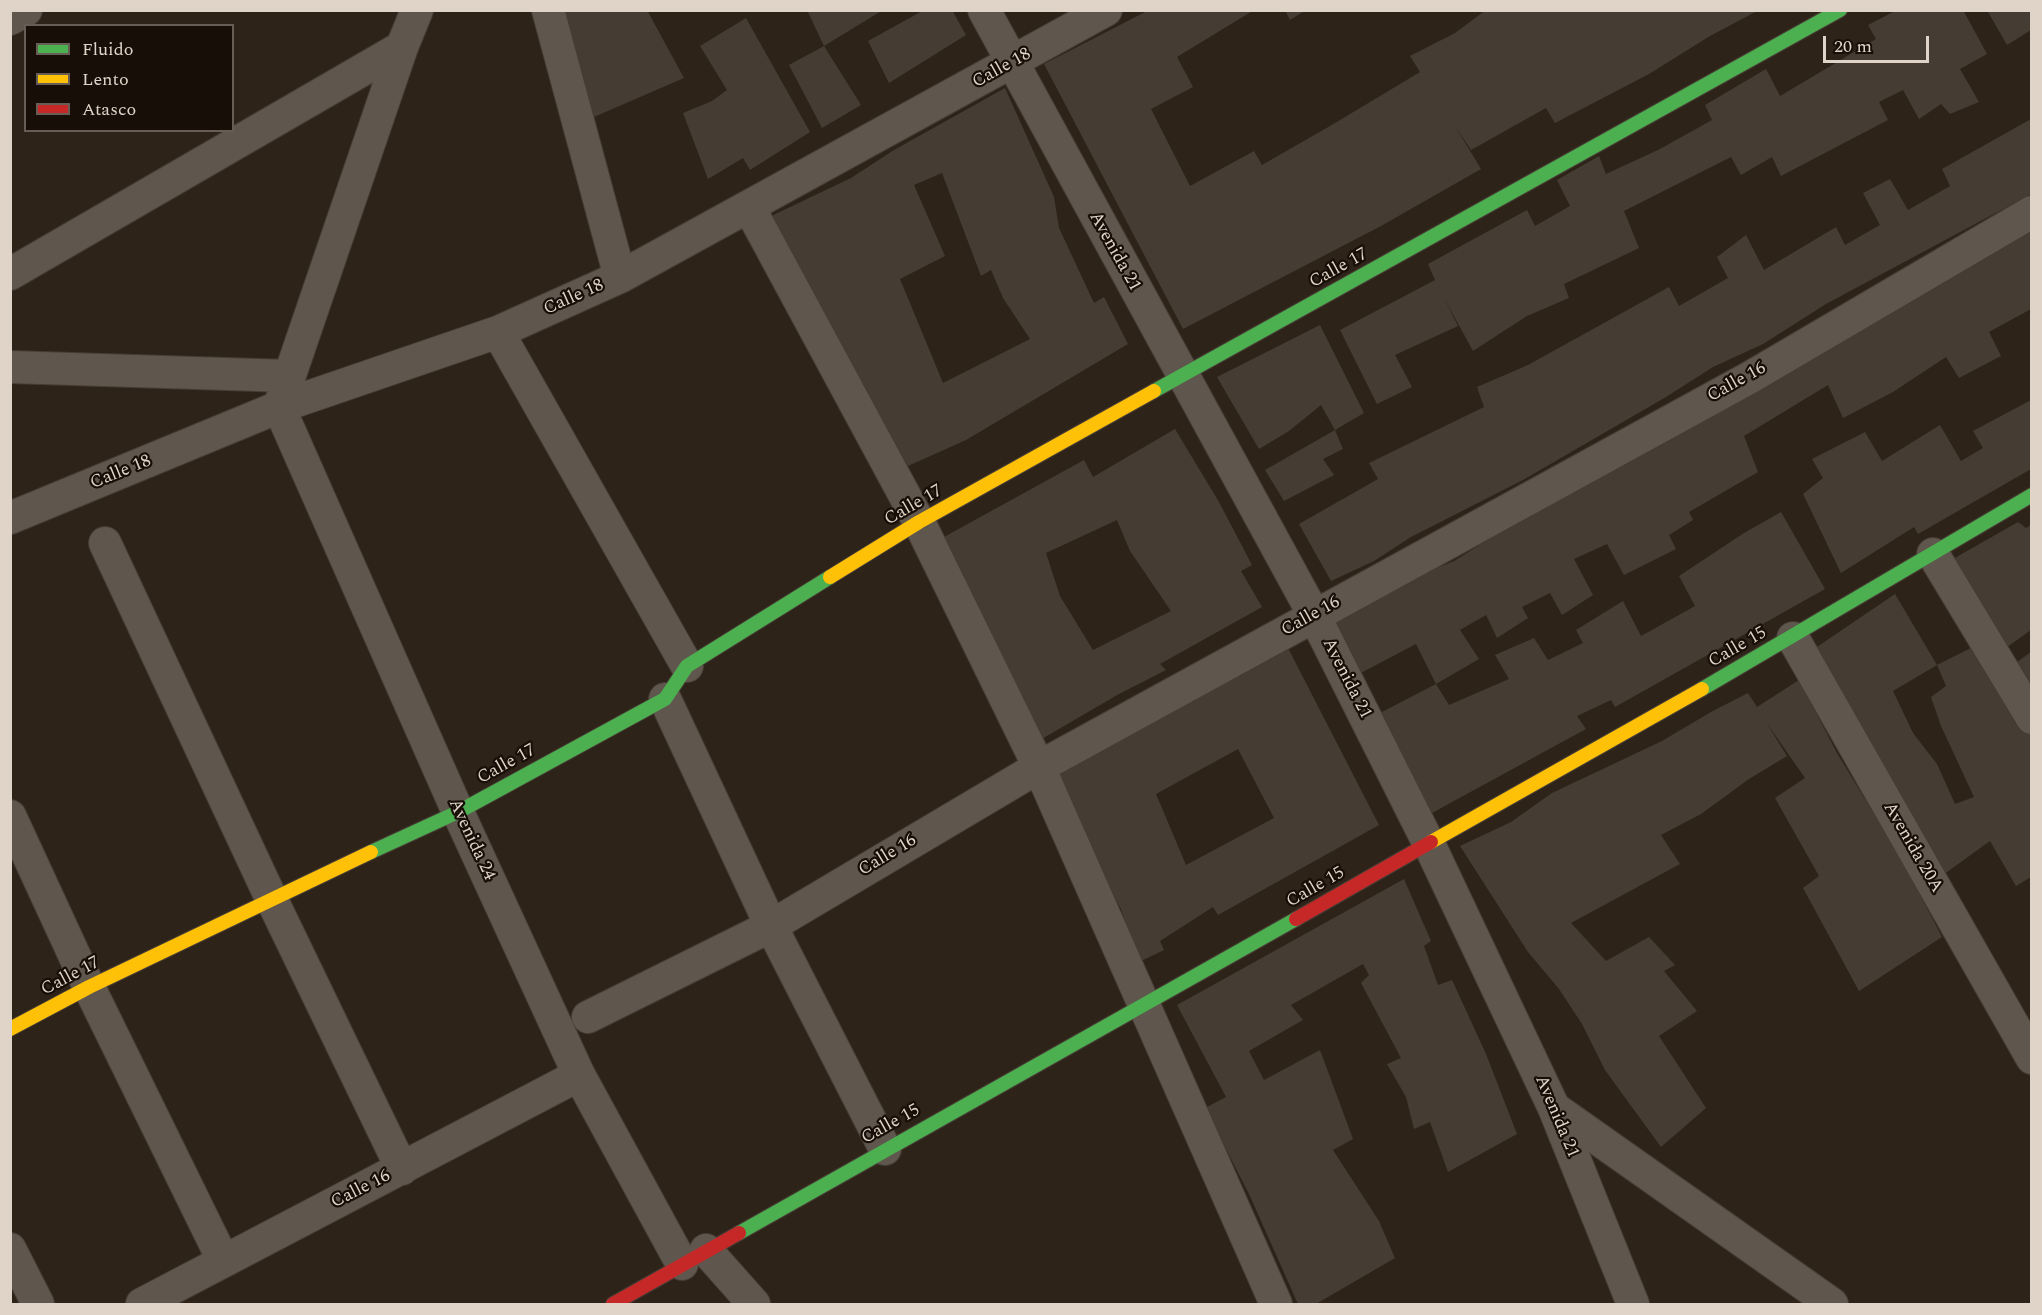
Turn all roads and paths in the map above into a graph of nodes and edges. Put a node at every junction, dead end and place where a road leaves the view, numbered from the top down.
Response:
1 (26, 10) edge
2 (417, 10) edge
3 (548, 10) edge
4 (984, 10) edge
5 (1106, 10) edge
6 (1840, 10) edge
7 (10, 19) edge
8 (402, 47) junction
9 (1012, 64) junction
10 (749, 207) junction
11 (2031, 212) edge
12 (10, 274) edge
13 (620, 277) junction
14 (498, 332) junction
15 (10, 367) edge
16 (288, 376) junction
17 (1183, 376) junction
18 (279, 407) junction
19 (2031, 495) edge
20 (10, 518) edge
21 (919, 522) junction
22 (105, 543) dead end
23 (1933, 554) junction
24 (1314, 615) junction
25 (1793, 638) junction
26 (687, 666) junction
27 (665, 699) junction
28 (2031, 718) edge
29 (1039, 767) junction
30 (458, 812) junction
31 (10, 816) edge
32 (1429, 844) junction
33 (270, 898) junction
34 (771, 926) junction
35 (89, 987) junction
36 (1146, 1005) junction
37 (588, 1017) dead end
38 (10, 1029) edge
39 (2031, 1058) edge
40 (579, 1075) junction
41 (1554, 1108) junction
42 (885, 1149) junction
43 (402, 1169) junction
44 (10, 1249) edge
45 (694, 1257) junction
46 (223, 1260) junction
47 (38, 1305) edge
48 (142, 1305) edge
49 (613, 1305) edge
50 (754, 1305) edge
51 (1276, 1305) edge
52 (1633, 1305) edge
53 (1832, 1305) edge

1 - 7 street
2 - 8 street
3 - 13 street
4 - 9 street, Avenida 21
5 - 9 street, Calle 18
6 - 17 street, Calle 17
8 - 12 street
8 - 16 street
9 - 10 street, Calle 18
9 - 17 street, Avenida 21
10 - 13 street, Calle 18
10 - 21 street
11 - 24 street, Calle 16
13 - 14 street, Calle 18
14 - 18 street, Calle 18
14 - 26 street
15 - 16 street
16 - 18 street
17 - 21 street, Calle 17
17 - 24 street, Avenida 21
18 - 20 street, Calle 18
18 - 30 street, Avenida 24
19 - 23 street, Calle 15
21 - 26 street, Calle 17
21 - 29 street
22 - 33 street
23 - 25 street, Calle 15
23 - 28 street
24 - 29 street, Calle 16
24 - 32 street, Avenida 21
25 - 32 street, Calle 15
25 - 39 street, Avenida 20A
26 - 27 street, Calle 17
27 - 30 street, Calle 17
27 - 34 street
29 - 34 street, Calle 16
29 - 36 street
30 - 33 street, Calle 17
30 - 40 street, Avenida 24
31 - 35 street
32 - 36 street, Calle 15
32 - 41 street, Avenida 21
33 - 35 street, Calle 17
33 - 43 street
34 - 37 street, Calle 16
34 - 42 street
35 - 38 street, Calle 17
35 - 46 street
36 - 42 street, Calle 15
36 - 51 street
40 - 43 street, Calle 16
40 - 45 street, Avenida 24
41 - 52 street, Avenida 21
41 - 53 street
42 - 45 street, Calle 15
43 - 46 street, Calle 16
44 - 47 street
45 - 49 street, Calle 15
45 - 50 street, Avenida 24
46 - 48 street, Calle 16

